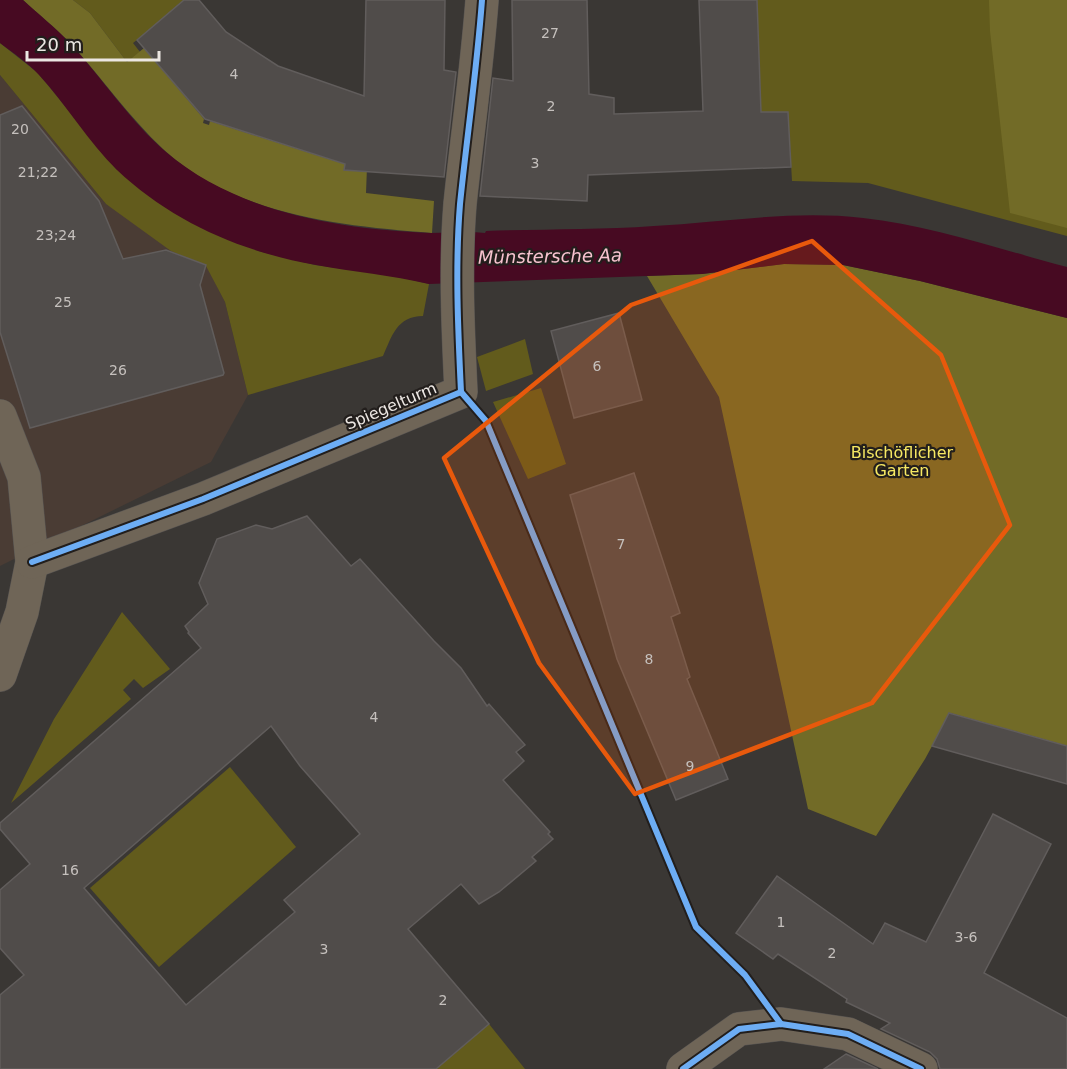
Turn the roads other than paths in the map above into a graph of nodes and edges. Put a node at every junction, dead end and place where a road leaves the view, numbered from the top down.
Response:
1 (482, 0) edge
2 (0, 417) edge
3 (32, 562) junction
4 (0, 675) edge
5 (683, 1069) edge
6 (921, 1069) edge

1 - 3 street, Spiegelturm
2 - 3 street
3 - 4 street
5 - 6 street

